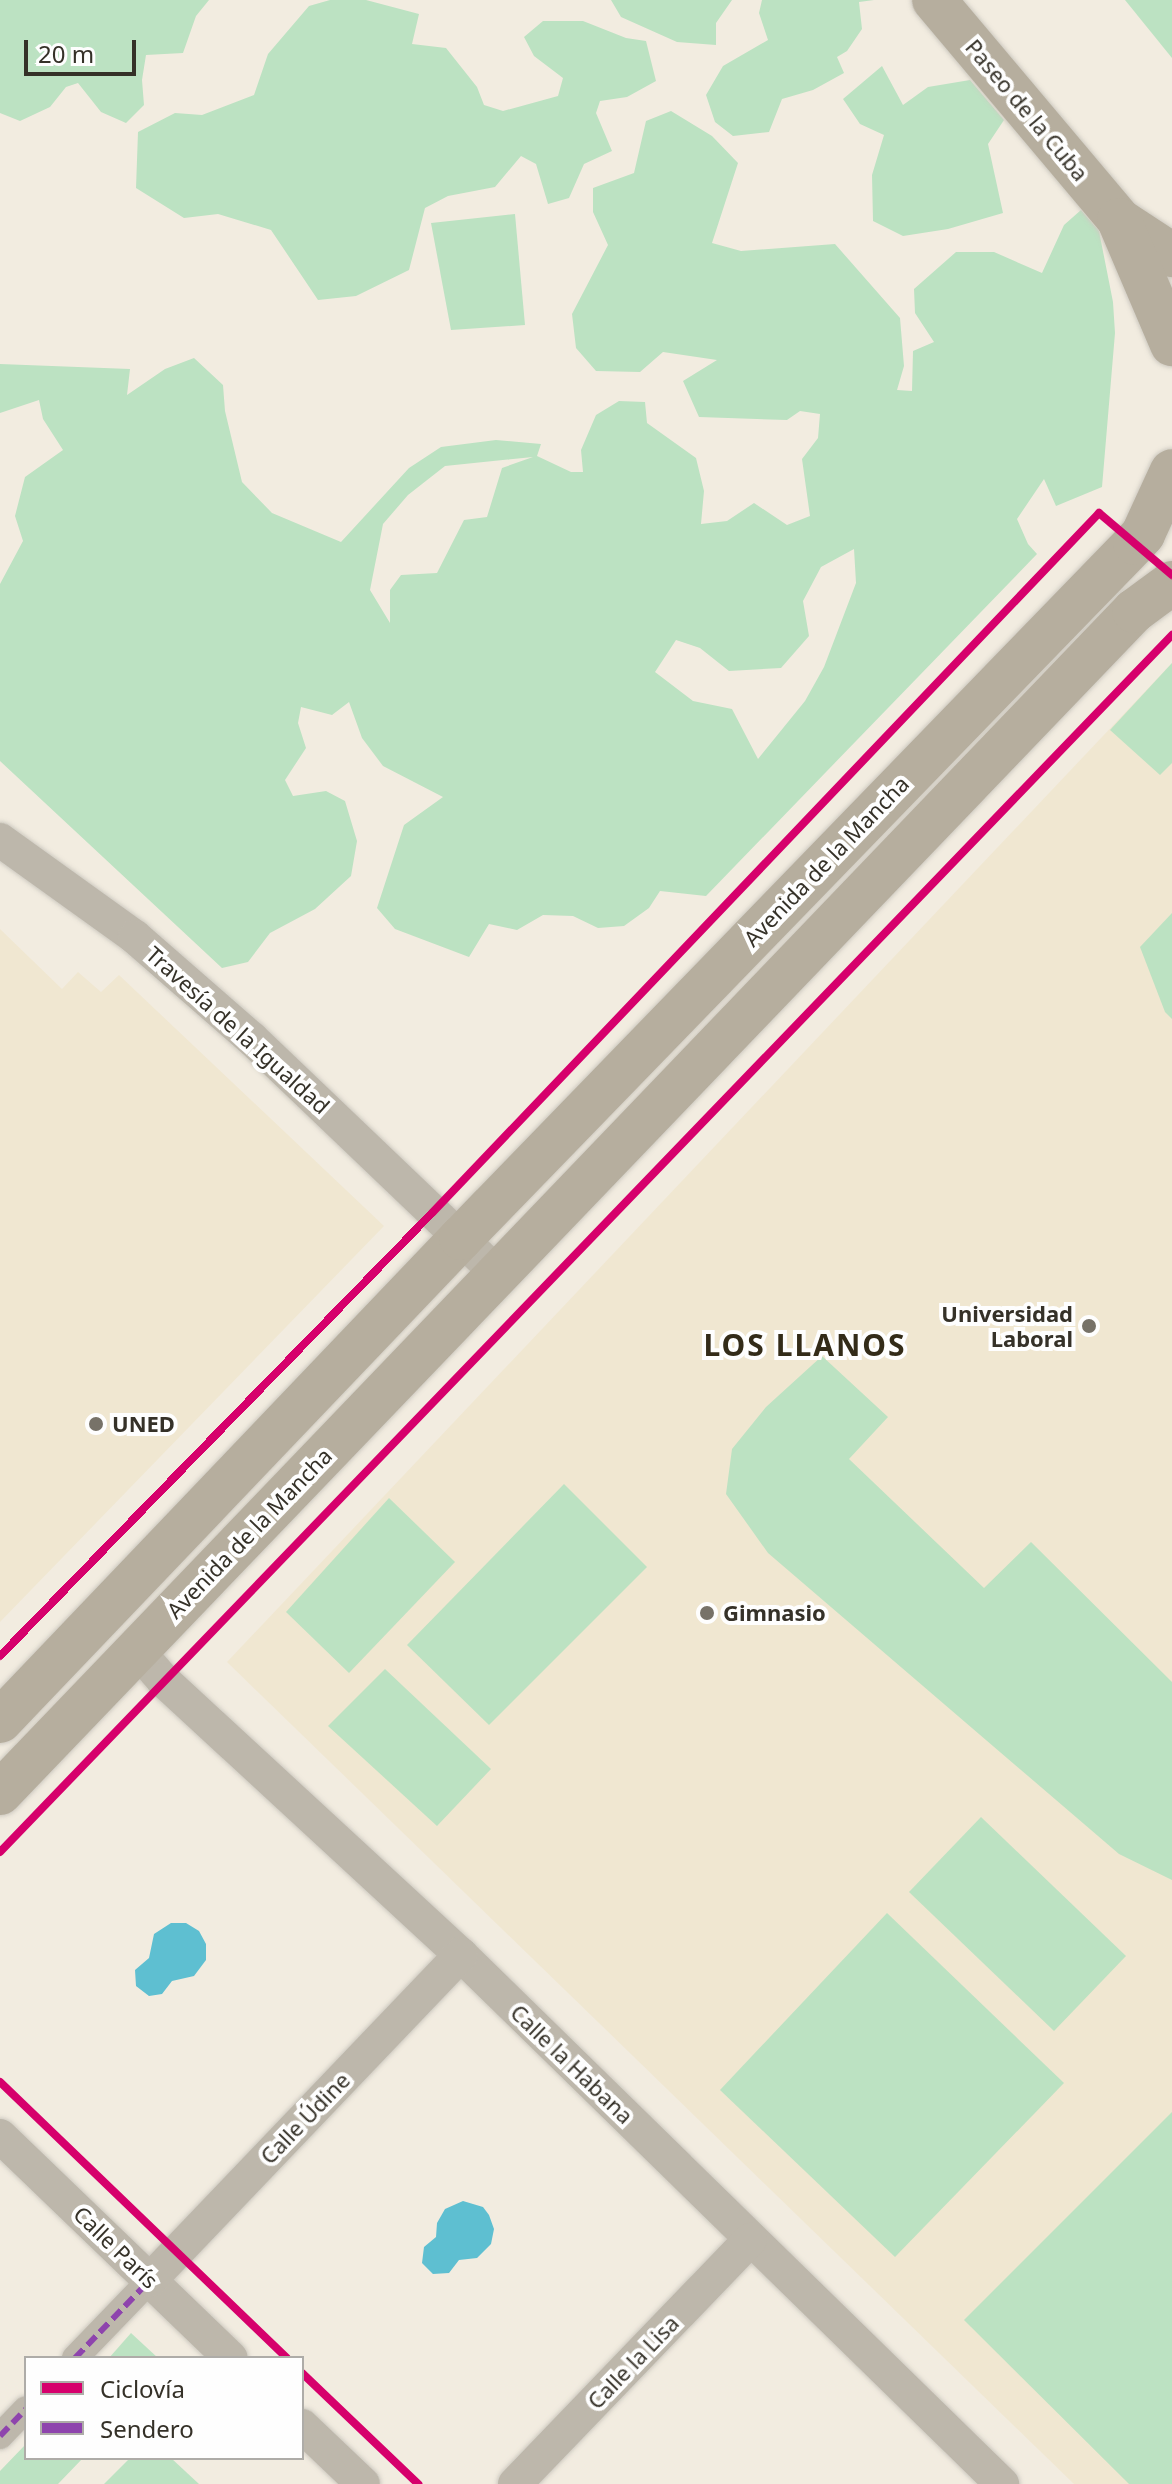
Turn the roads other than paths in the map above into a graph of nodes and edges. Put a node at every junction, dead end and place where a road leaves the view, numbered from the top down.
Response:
1 (934, 0) edge
2 (1119, 220) junction
3 (1172, 255) edge
4 (1172, 344) edge
5 (1172, 471) edge
6 (1172, 583) edge
7 (0, 840) edge
8 (461, 1238) junction
9 (498, 1274) junction
10 (137, 1650) junction
11 (0, 1721) edge
12 (0, 1793) edge
13 (461, 1955) junction
14 (0, 2136) edge
15 (750, 2240) junction
16 (150, 2280) junction
17 (77, 2356) edge
18 (229, 2356) edge
19 (24, 2411) edge
20 (304, 2428) edge
21 (0, 2436) edge
22 (363, 2484) edge
23 (515, 2484) edge
24 (1002, 2484) edge

1 - 2 main road, Paseo de la Cuba
2 - 3 main road, Paseo de la Cuba
2 - 4 main road, Paseo de la Cuba
5 - 8 main road, Avenida de la Mancha
6 - 9 main road, Avenida de la Mancha
7 - 8 street, Travesía de la Igualdad
8 - 9 street
8 - 11 main road, Avenida de la Mancha
9 - 10 main road, Avenida de la Mancha
10 - 12 main road, Avenida de la Mancha
10 - 13 street, Calle la Habana
13 - 15 street, Calle la Habana
13 - 16 street, Calle Údine
14 - 16 street, Calle París
15 - 23 street, Calle la Lisa
15 - 24 street, Calle la Habana
16 - 17 street
16 - 18 street, Calle París
19 - 21 street
20 - 22 street

